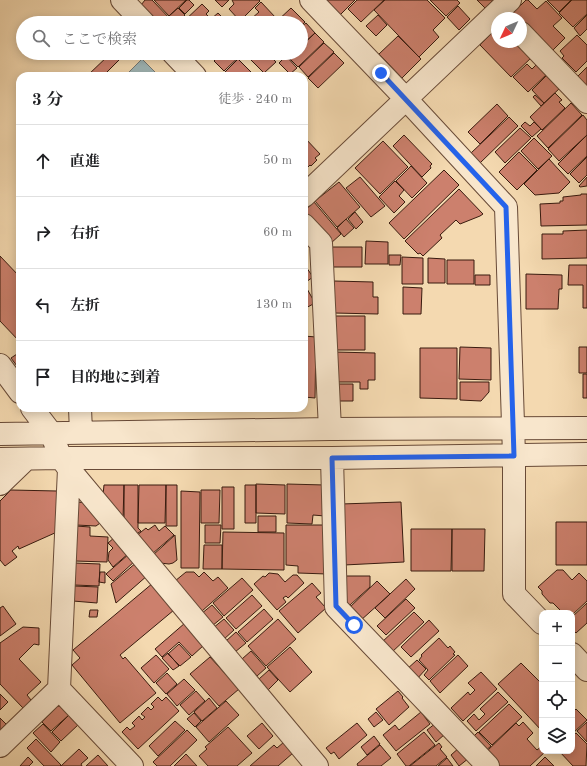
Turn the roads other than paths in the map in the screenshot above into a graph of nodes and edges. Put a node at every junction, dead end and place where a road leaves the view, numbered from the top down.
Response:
1 (122, 0) edge
2 (311, 0) edge
3 (505, 9) edge
4 (137, 16) edge
5 (527, 39) edge
6 (180, 60) edge
7 (191, 72) edge
8 (406, 99) junction
9 (587, 102) edge
10 (308, 190) edge
11 (308, 229) edge
12 (0, 366) edge
13 (16, 387) edge
14 (35, 412) edge
15 (80, 412) edge
16 (587, 428) edge
17 (330, 429) junction
18 (513, 429) junction
19 (81, 432) junction
20 (51, 433) junction
21 (0, 434) edge
22 (587, 454) edge
23 (514, 456) junction
24 (332, 458) junction
25 (0, 459) edge
26 (26, 459) junction
27 (65, 463) junction
28 (0, 484) edge
29 (539, 620) edge
30 (575, 657) edge
31 (587, 670) edge
32 (59, 689) junction
33 (0, 746) edge
34 (132, 766) edge
35 (317, 766) edge
36 (488, 766) edge

1 - 4 street
2 - 8 street
3 - 8 street
5 - 9 street
6 - 7 street
8 - 10 street
8 - 18 street
11 - 17 street
12 - 13 street
14 - 20 street
15 - 19 street
16 - 18 street
17 - 18 street
17 - 19 street
18 - 23 street
19 - 20 street
20 - 21 street
20 - 27 street
22 - 23 street
23 - 24 street
23 - 29 street
24 - 27 street
24 - 36 street
25 - 26 street
26 - 27 street
26 - 28 street
27 - 32 street
27 - 35 street
30 - 31 street
32 - 33 street
32 - 34 street

